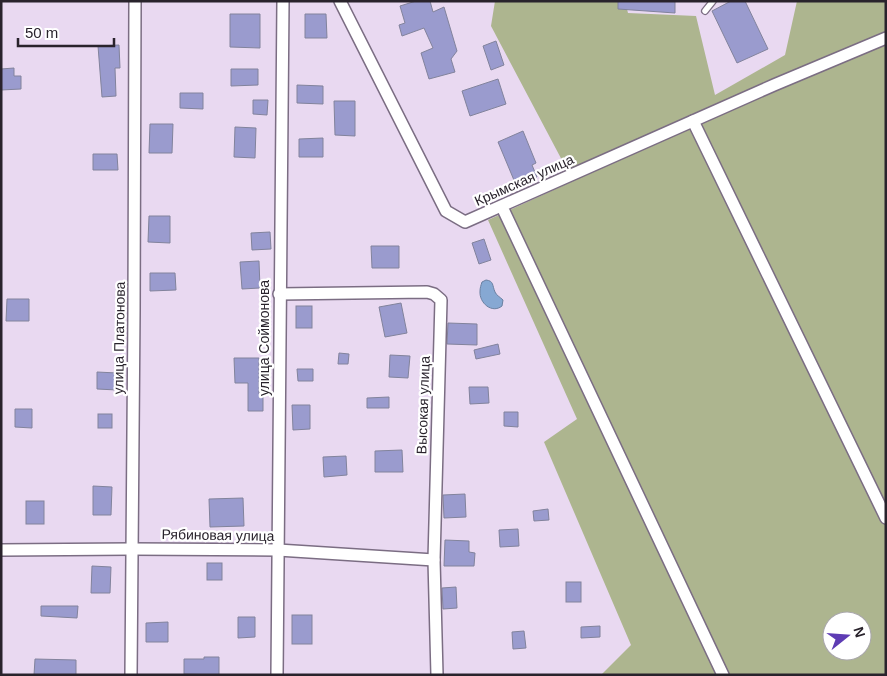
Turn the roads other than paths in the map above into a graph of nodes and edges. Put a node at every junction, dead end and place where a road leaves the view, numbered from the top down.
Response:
1 (135, 1) edge
2 (283, 1) edge
3 (340, 1) edge
4 (714, 1) edge
5 (705, 11) dead end
6 (886, 38) edge
7 (693, 121) junction
8 (502, 207) junction
9 (279, 294) junction
10 (886, 518) edge
11 (132, 549) junction
12 (1, 550) edge
13 (278, 550) junction
14 (434, 560) junction
15 (131, 675) edge
16 (277, 675) edge
17 (437, 675) edge
18 (723, 675) edge

1 - 11 street, улица Платонова
2 - 9 street, улица Соймонова
3 - 8 street, Крымская улица
4 - 5 lane
6 - 7 street, Крымская улица
7 - 8 street, Крымская улица
7 - 10 street
8 - 18 street
9 - 13 street, улица Соймонова
9 - 14 street, Высокая улица
11 - 12 street, Рябиновая улица
11 - 13 street, Рябиновая улица
11 - 15 street, улица Платонова
13 - 14 street, Рябиновая улица
13 - 16 street, улица Соймонова
14 - 17 street, Высокая улица

